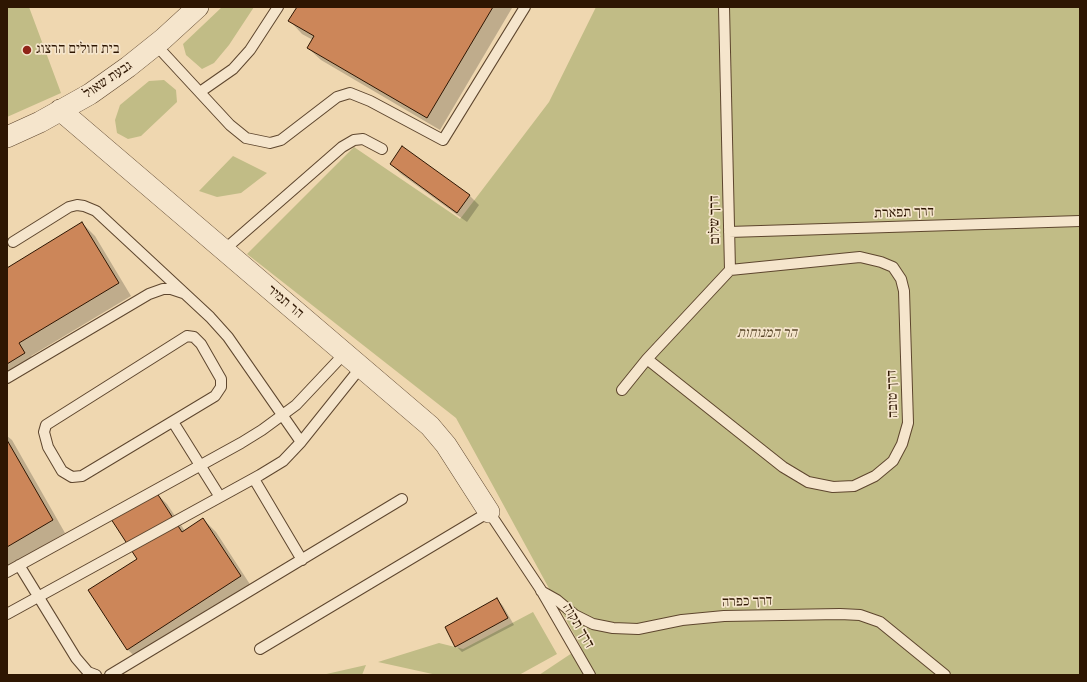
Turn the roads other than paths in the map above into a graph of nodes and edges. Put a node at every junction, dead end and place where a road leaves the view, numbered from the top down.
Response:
1 (198, 7) edge
2 (278, 7) edge
3 (525, 7) edge
4 (724, 7) edge
5 (156, 45) junction
6 (200, 92) junction
7 (60, 110) junction
8 (7, 137) edge
9 (382, 149) dead end
10 (1080, 221) edge
11 (729, 232) junction
12 (13, 242) dead end
13 (224, 250) junction
14 (730, 270) junction
15 (185, 293) junction
16 (345, 353) junction
17 (647, 359) junction
18 (361, 367) junction
19 (7, 378) edge
20 (622, 390) dead end
21 (282, 415) junction
22 (173, 422) junction
23 (301, 442) junction
24 (199, 466) junction
25 (254, 479) junction
26 (220, 497) junction
27 (402, 499) dead end
28 (489, 512) junction
29 (302, 560) junction
30 (19, 565) junction
31 (7, 572) edge
32 (541, 590) junction
33 (39, 597) junction
34 (7, 614) edge
35 (260, 649) dead end
36 (96, 675) edge
37 (110, 675) edge
38 (590, 675) edge
39 (945, 675) edge

1 - 5 street, גבעת שאול
2 - 6 lane
3 - 6 lane
4 - 11 lane, דרך שלום
5 - 6 lane
5 - 7 street, גבעת שאול
7 - 8 street, גבעת שאול
7 - 13 street, הר תמיר
9 - 13 lane
10 - 11 lane, דרך תפארת
11 - 14 lane, דרך שלום
12 - 15 lane
13 - 16 street, הר תמיר
14 - 17 lane
14 - 17 lane, דרך טובה
15 - 19 lane
15 - 21 lane
16 - 18 street, הר תמיר
16 - 21 lane
17 - 20 lane
18 - 23 lane
18 - 28 street, הר תמיר
21 - 23 lane
21 - 24 lane
22 - 22 lane
22 - 24 lane
23 - 25 lane
24 - 26 lane
24 - 30 lane
25 - 26 lane
25 - 29 lane
26 - 33 lane
27 - 29 lane
28 - 32 lane, דרך תקוה
28 - 35 lane
29 - 37 lane
30 - 31 lane
30 - 33 lane
32 - 38 lane, דרך תקוה
32 - 39 lane, דרך כפרה
33 - 34 lane
33 - 36 lane

